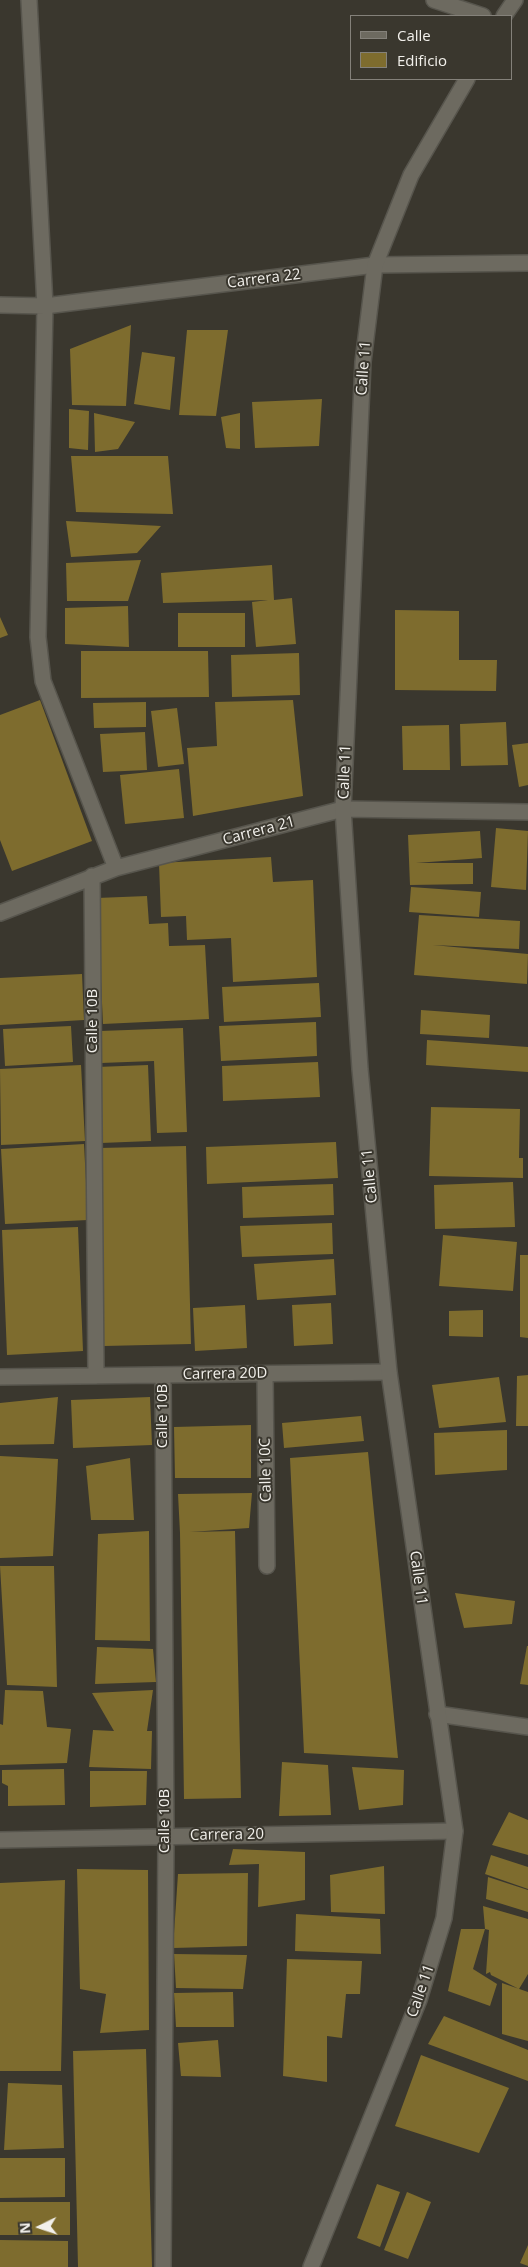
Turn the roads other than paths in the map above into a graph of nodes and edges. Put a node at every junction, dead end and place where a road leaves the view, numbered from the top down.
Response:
1 (29, 0) edge
2 (434, 0) edge
3 (516, 0) edge
4 (480, 15) edge
5 (505, 15) edge
6 (466, 80) edge
7 (528, 263) edge
8 (375, 265) junction
9 (0, 305) edge
10 (45, 306) junction
11 (343, 809) junction
12 (528, 812) edge
13 (116, 868) junction
14 (92, 876) junction
15 (0, 913) edge
16 (389, 1372) junction
17 (265, 1374) junction
18 (163, 1375) junction
19 (96, 1376) junction
20 (0, 1377) edge
21 (268, 1566) dead end
22 (437, 1714) junction
23 (528, 1727) edge
24 (455, 1831) junction
25 (166, 1836) junction
26 (0, 1840) edge
27 (163, 2267) edge
28 (311, 2267) edge

1 - 10 street
2 - 4 street
3 - 5 street
6 - 8 street, Calle 11
7 - 8 street, Carrera 22
8 - 10 street, Carrera 22
8 - 11 street, Calle 11
9 - 10 street, Carrera 22
10 - 13 street
11 - 12 street, Carrera 21
11 - 13 street, Carrera 21
11 - 16 street, Calle 11
13 - 14 street, Carrera 21
14 - 15 street, Carrera 21
14 - 19 street, Calle 10B
16 - 17 street, Carrera 20D
16 - 22 street, Calle 11
17 - 18 street, Carrera 20D
17 - 21 street, Calle 10C
18 - 19 street, Carrera 20D
18 - 25 street, Calle 10B
19 - 20 street, Carrera 20D
22 - 23 street
22 - 24 street, Calle 11
24 - 25 street, Carrera 20
24 - 28 street, Calle 11
25 - 26 street, Carrera 20
25 - 27 street, Calle 10B

